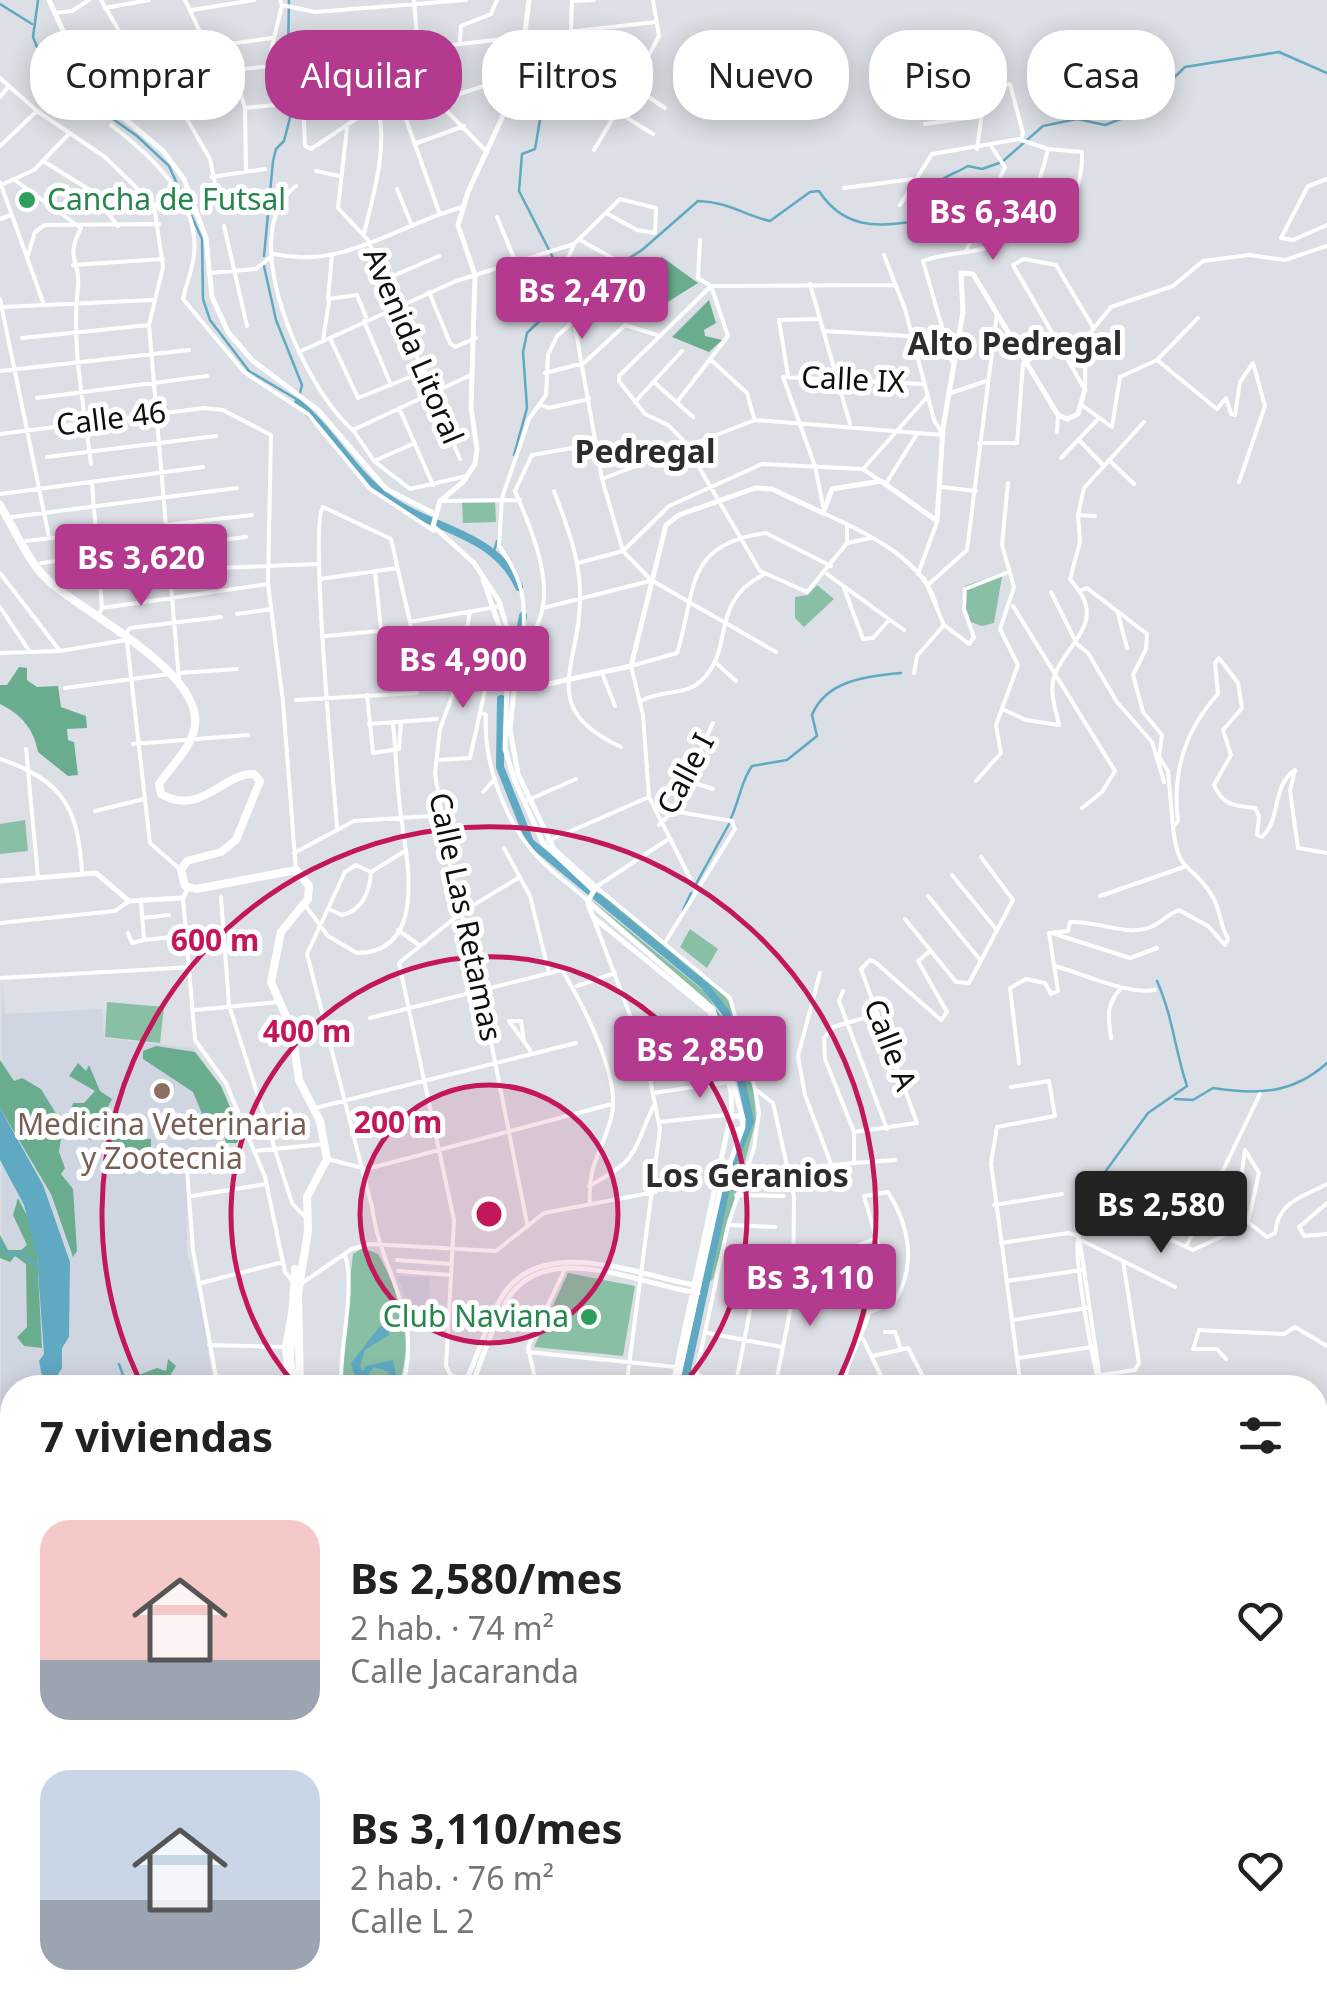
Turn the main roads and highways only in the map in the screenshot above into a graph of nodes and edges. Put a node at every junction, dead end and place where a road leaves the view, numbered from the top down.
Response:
1 (49, 0) edge
2 (529, 0) edge
3 (1085, 392) road end
4 (0, 495) edge
5 (0, 506) edge
6 (435, 515) junction
7 (10, 518) junction
8 (474, 563) junction
9 (496, 607) junction
10 (507, 620) junction
11 (514, 650) junction
12 (514, 671) junction
13 (527, 673) junction
14 (546, 842) junction
15 (0, 881) edge
16 (186, 893) junction
17 (592, 894) junction
18 (604, 922) junction
19 (598, 932) road end
20 (731, 1120) junction
21 (743, 1124) junction
22 (296, 1282) junction
23 (701, 1288) junction
24 (294, 1375) edge
25 (295, 1375) edge
26 (472, 1375) edge
27 (677, 1375) edge

1 - 6 main road
2 - 6 main road
3 - 13 main road
4 - 7 main road
5 - 7 main road
6 - 8 main road
7 - 16 main road
8 - 9 main road
8 - 10 main road
9 - 10 main road
9 - 12 main road
10 - 11 main road
11 - 12 main road
11 - 13 main road
12 - 13 main road
12 - 14 main road
12 - 14 main road
14 - 17 main road
15 - 16 main road
16 - 22 main road
17 - 18 main road
17 - 18 main road
18 - 19 main road
18 - 20 main road
18 - 21 main road
20 - 21 main road
20 - 21 main road
20 - 23 main road
21 - 23 main road
22 - 24 main road
22 - 25 main road
23 - 26 main road
23 - 27 main road

